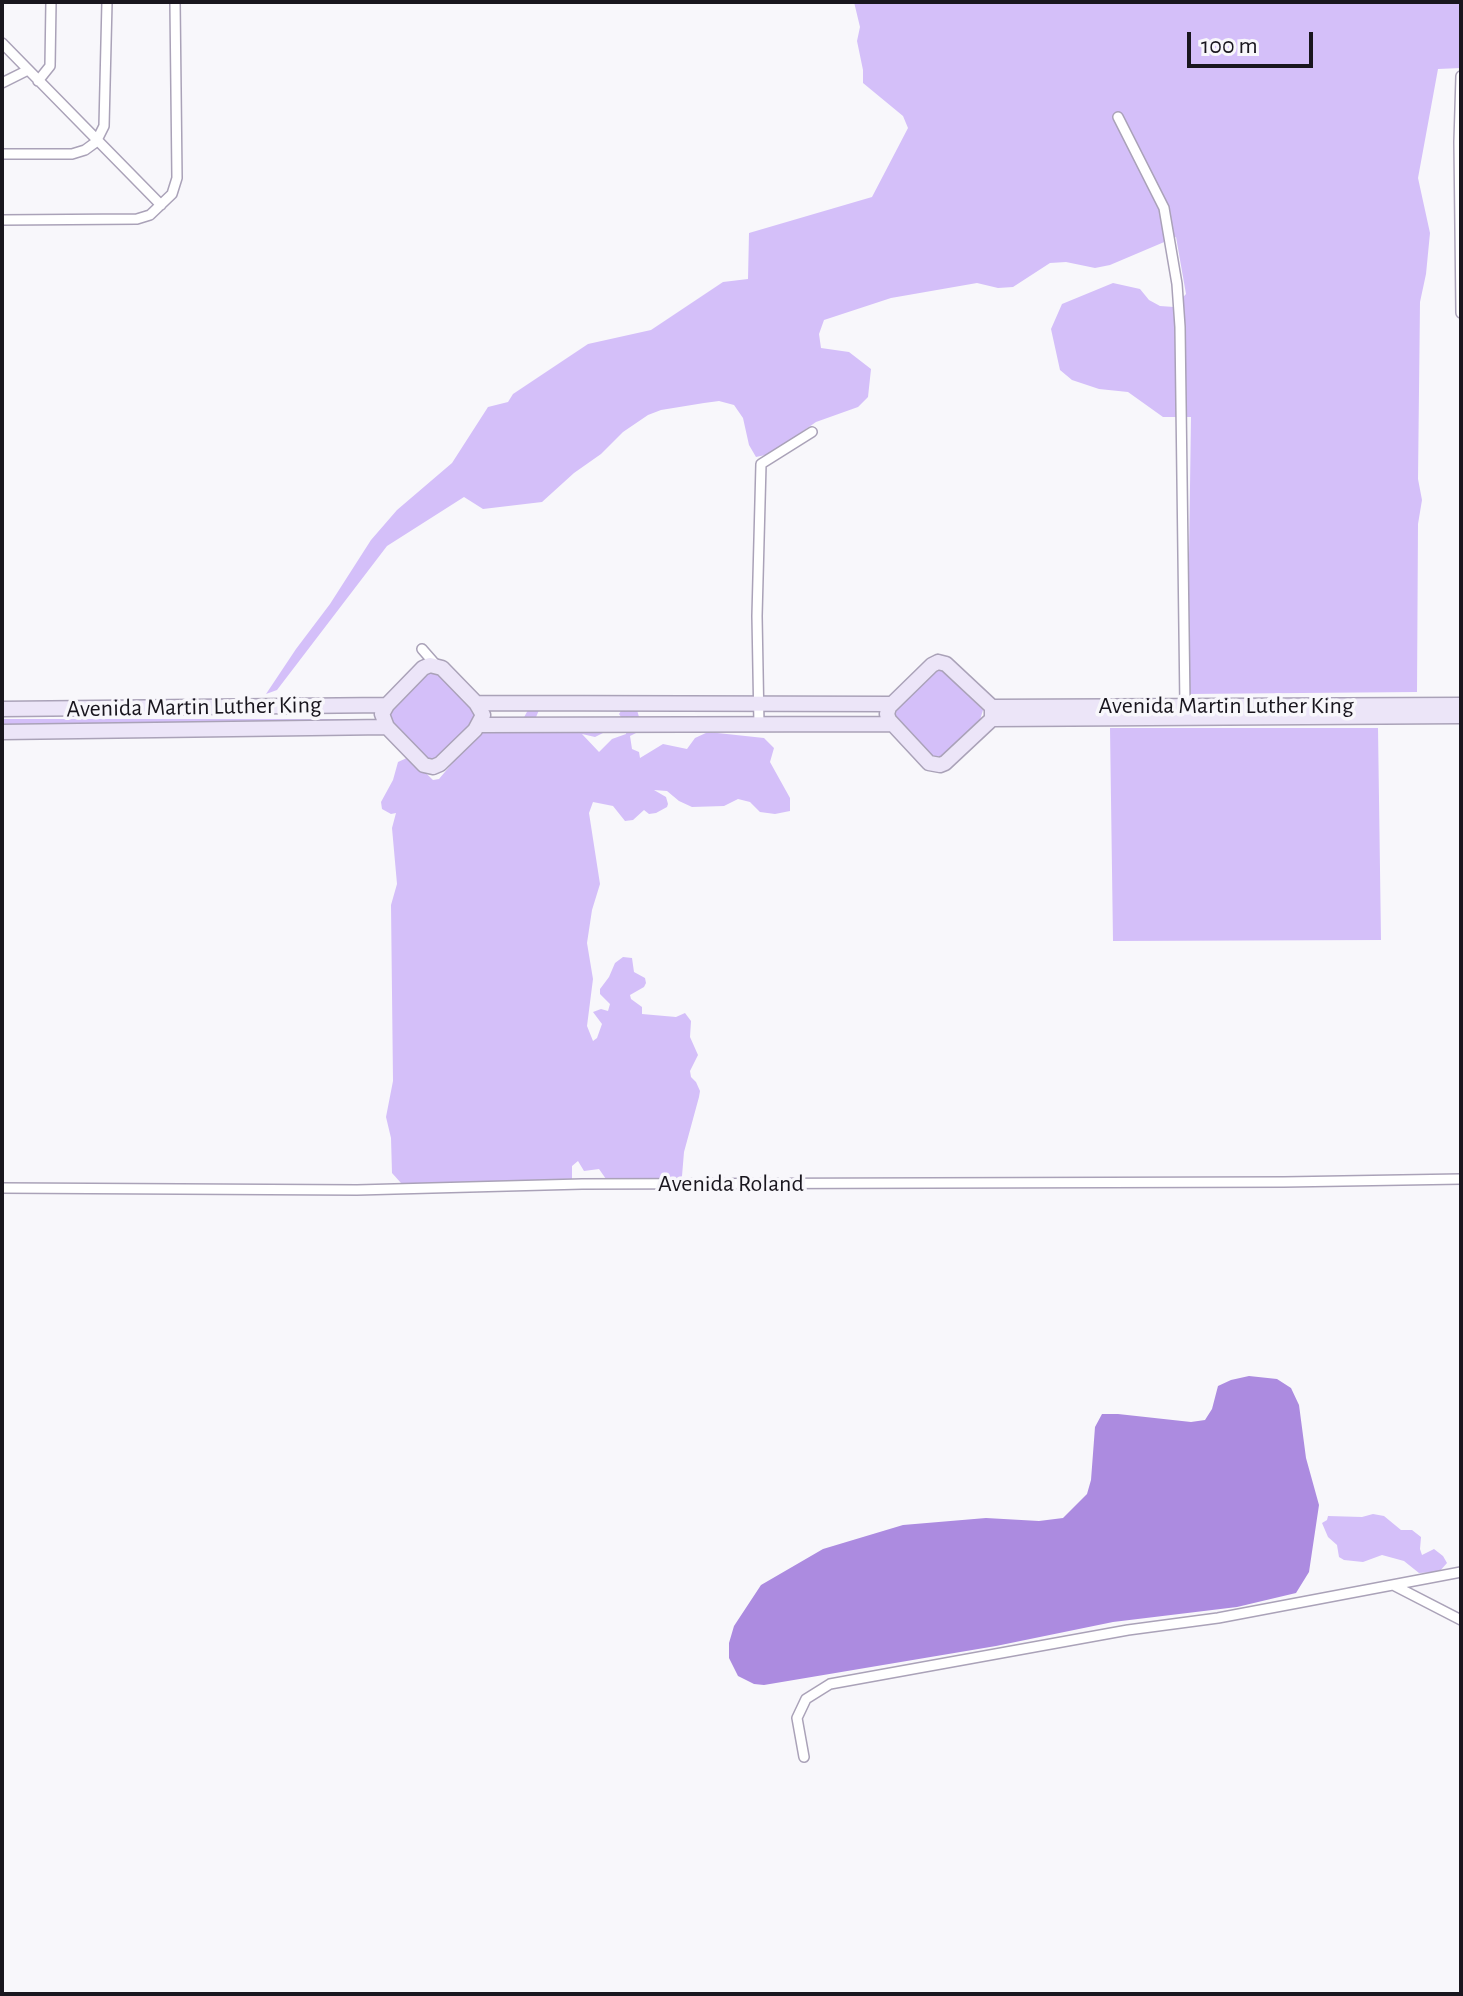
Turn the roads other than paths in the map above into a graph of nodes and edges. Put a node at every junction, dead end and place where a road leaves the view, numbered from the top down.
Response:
1 (51, 2) edge
2 (107, 2) edge
3 (175, 2) edge
4 (2, 43) edge
5 (28, 70) junction
6 (1461, 76) edge
7 (38, 81) junction
8 (2, 83) edge
9 (1118, 117) dead end
10 (96, 142) junction
11 (1460, 142) edge
12 (2, 154) edge
13 (161, 205) junction
14 (1460, 209) edge
15 (2, 220) edge
16 (1460, 279) edge
17 (1461, 313) edge
18 (812, 432) dead end
19 (422, 649) dead end
20 (436, 665) junction
21 (476, 703) junction
22 (616, 704) junction
23 (758, 704) junction
24 (892, 704) junction
25 (387, 705) junction
26 (1461, 705) edge
27 (1185, 706) junction
28 (2, 709) edge
29 (992, 713) junction
30 (1461, 716) edge
31 (892, 724) junction
32 (480, 725) junction
33 (616, 725) junction
34 (759, 725) junction
35 (387, 727) junction
36 (2, 732) edge
37 (1461, 1179) edge
38 (2, 1188) edge
39 (1461, 1572) edge
40 (1395, 1586) junction
41 (1461, 1620) edge
42 (804, 1757) dead end

1 - 7 street
2 - 10 street
3 - 13 street
4 - 5 street
5 - 7 street
5 - 8 street
6 - 11 street
7 - 10 street
9 - 27 street
10 - 12 street
10 - 13 street
11 - 14 street
13 - 15 street
14 - 16 street
16 - 17 street
18 - 23 street
19 - 20 street
20 - 21 main road
20 - 25 main road
21 - 22 main road
21 - 32 main road
22 - 23 main road
22 - 33 main road
23 - 24 main road
23 - 34 street
24 - 29 main road
24 - 31 main road
25 - 28 main road, Avenida Martin Luther King
25 - 35 main road
26 - 27 main road, Avenida Martin Luther King
27 - 29 main road, Avenida Martin Luther King
29 - 30 main road, Avenida Martin Luther King
29 - 31 main road
31 - 34 main road
32 - 33 main road
32 - 35 main road
33 - 34 main road
35 - 36 main road, Avenida Martin Luther King
37 - 38 street, Avenida Roland
39 - 40 street
40 - 41 street
40 - 42 street

